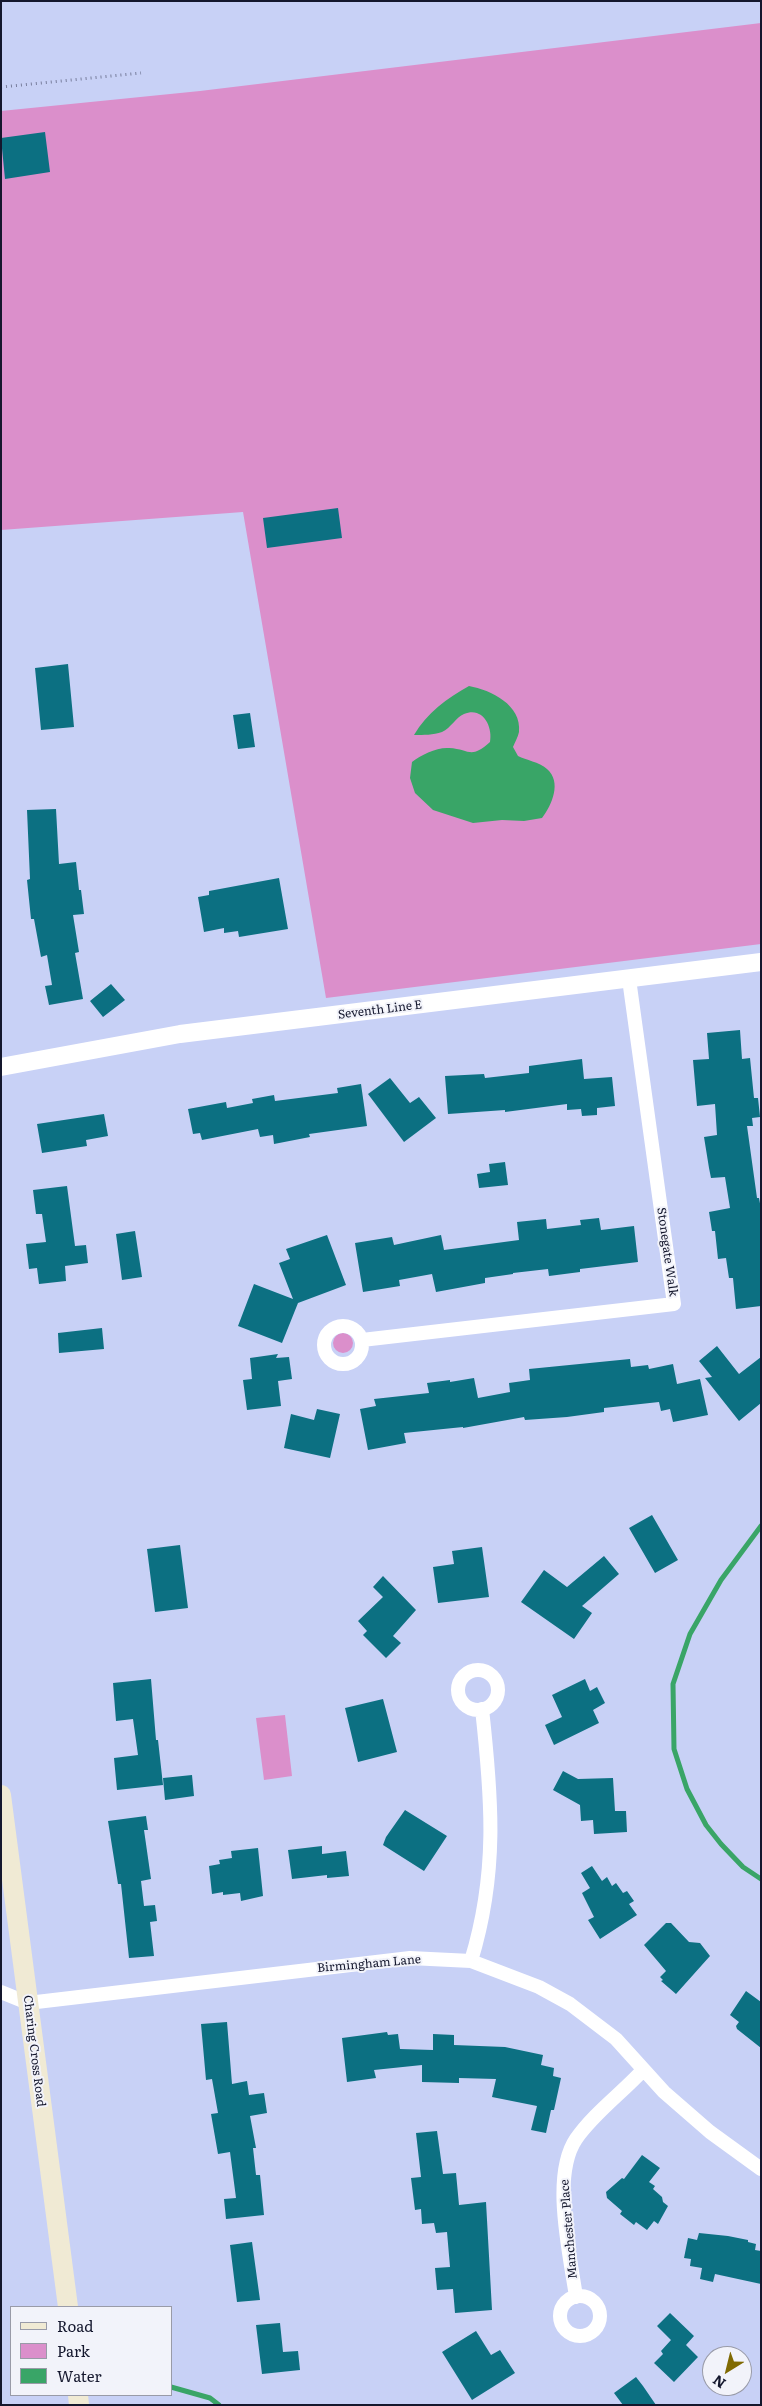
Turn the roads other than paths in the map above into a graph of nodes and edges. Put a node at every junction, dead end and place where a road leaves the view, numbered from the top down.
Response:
1 (761, 962) edge
2 (629, 979) junction
3 (1, 1067) edge
4 (362, 1340) dead end
5 (482, 1709) dead end
6 (1, 1795) edge
7 (471, 1961) junction
8 (1, 1992) edge
9 (28, 2003) junction
10 (643, 2070) junction
11 (761, 2169) edge
12 (576, 2297) dead end
13 (68, 2306) edge

1 - 2 street, Seventh Line E
2 - 3 street, Seventh Line E
2 - 4 street, Stonegate Walk
5 - 7 street
6 - 9 main road, Charing Cross Road
7 - 9 street, Birmingham Lane
7 - 10 street, Birmingham Lane
8 - 9 street
9 - 13 main road, Charing Cross Road
10 - 11 street, Birmingham Lane
10 - 12 street, Manchester Place

